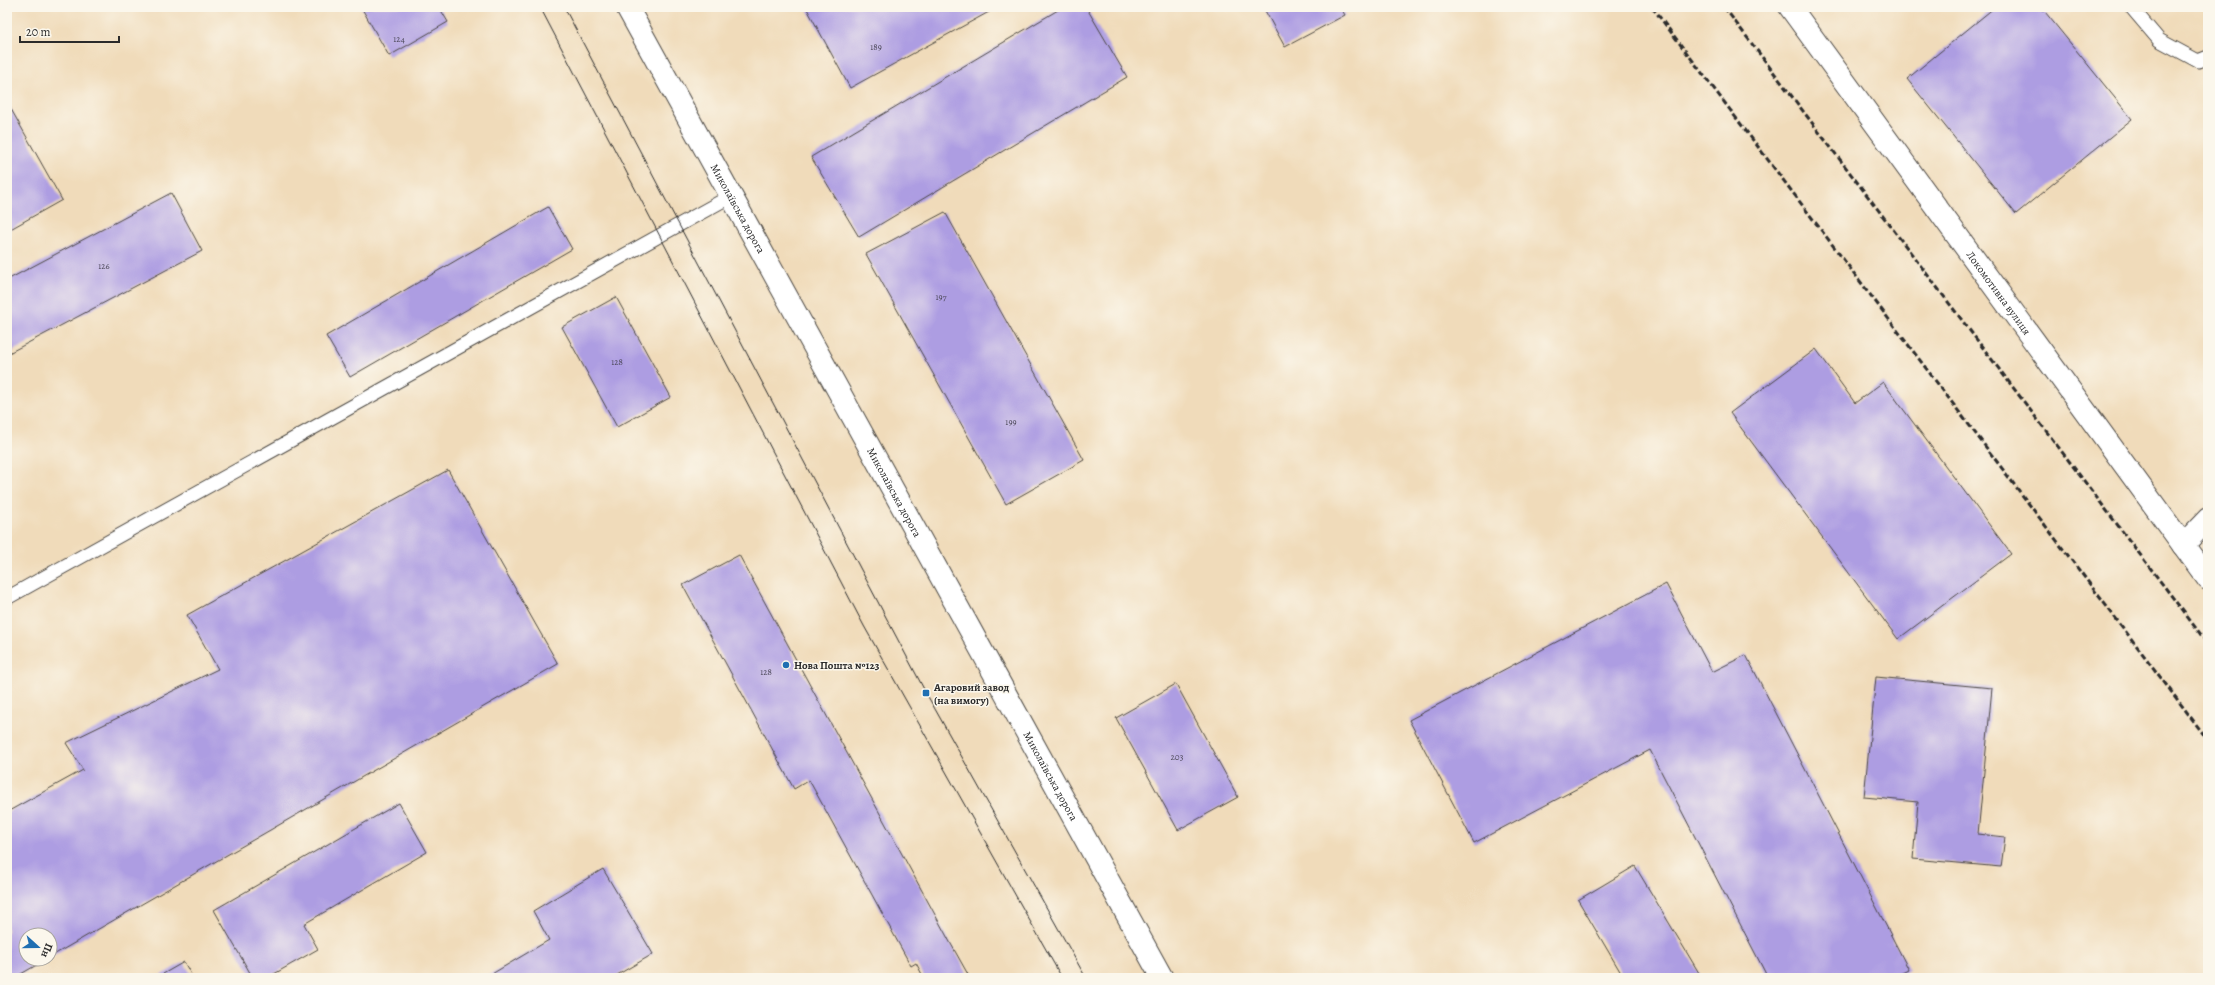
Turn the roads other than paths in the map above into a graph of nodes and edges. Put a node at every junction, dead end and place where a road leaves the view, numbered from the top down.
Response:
1 (627, 7) edge
2 (1790, 7) edge
3 (2131, 7) edge
4 (2208, 57) edge
5 (732, 196) junction
6 (2208, 519) edge
7 (2183, 545) junction
8 (2208, 579) edge
9 (7, 598) edge
10 (1162, 978) edge

1 - 5 main road, Миколаївська дорога
2 - 7 main road, Локомотивна вулиця
3 - 4 lane
5 - 9 lane
5 - 10 main road, Миколаївська дорога
6 - 7 main road
7 - 8 main road, Локомотивна вулиця

